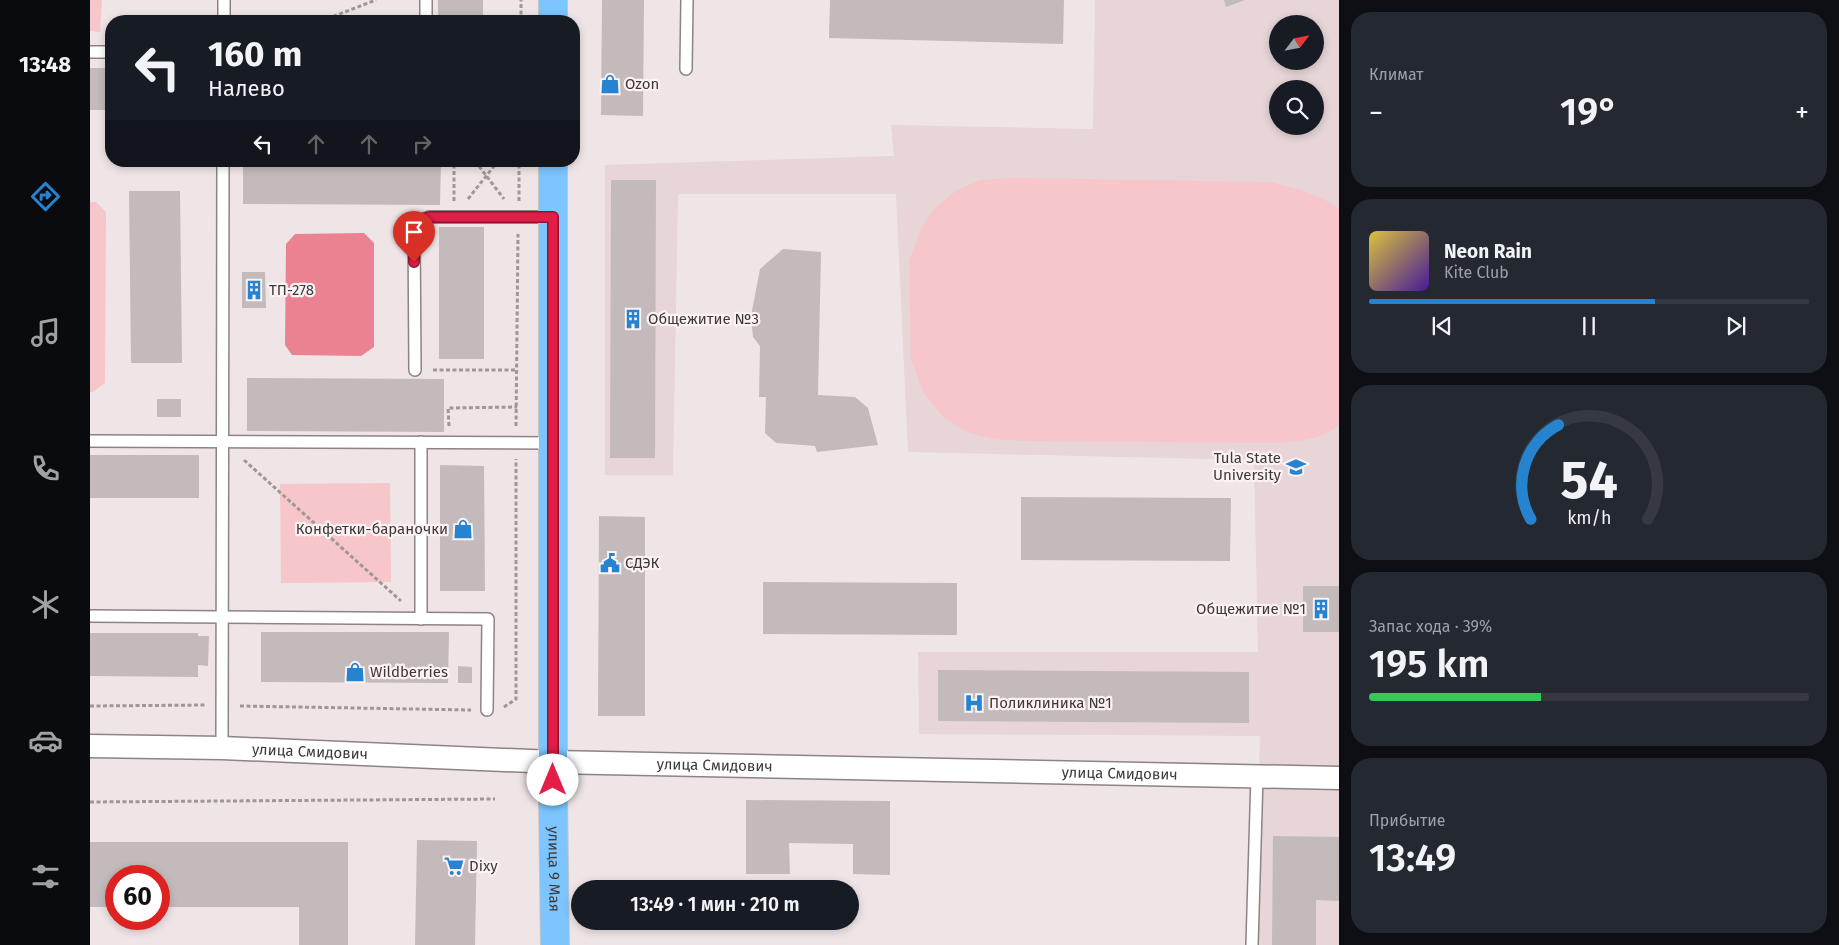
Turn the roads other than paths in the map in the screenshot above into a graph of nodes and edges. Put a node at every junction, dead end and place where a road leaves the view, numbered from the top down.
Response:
1 (224, 0) edge
2 (426, 0) edge
3 (553, 0) edge
4 (687, 0) edge
5 (224, 15) edge
6 (426, 15) edge
7 (553, 15) edge
8 (90, 52) edge
9 (105, 52) edge
10 (686, 69) dead end
11 (223, 167) edge
12 (553, 167) edge
13 (553, 217) junction
14 (415, 370) road end
15 (90, 441) edge
16 (223, 442) junction
17 (421, 442) junction
18 (553, 443) junction
19 (90, 616) edge
20 (223, 617) junction
21 (421, 619) junction
22 (487, 710) road end
23 (90, 746) edge
24 (222, 748) junction
25 (554, 762) junction
26 (1257, 776) junction
27 (1339, 778) edge
28 (555, 945) edge
29 (1252, 945) edge

1 - 5 lane
2 - 6 lane
3 - 7 main road
4 - 10 lane
8 - 9 lane
11 - 16 lane
12 - 13 main road, улица 9 Мая
13 - 14 lane
13 - 18 main road, улица 9 Мая
15 - 16 lane
16 - 17 lane
16 - 20 lane
17 - 18 lane
17 - 21 lane
18 - 25 main road, улица 9 Мая
19 - 20 lane
20 - 21 lane
20 - 24 lane
21 - 22 lane
23 - 24 street, улица Смидович
24 - 25 street, улица Смидович
25 - 26 street, улица Смидович
25 - 28 main road, улица 9 Мая
26 - 27 street, улица Смидович
26 - 29 lane

